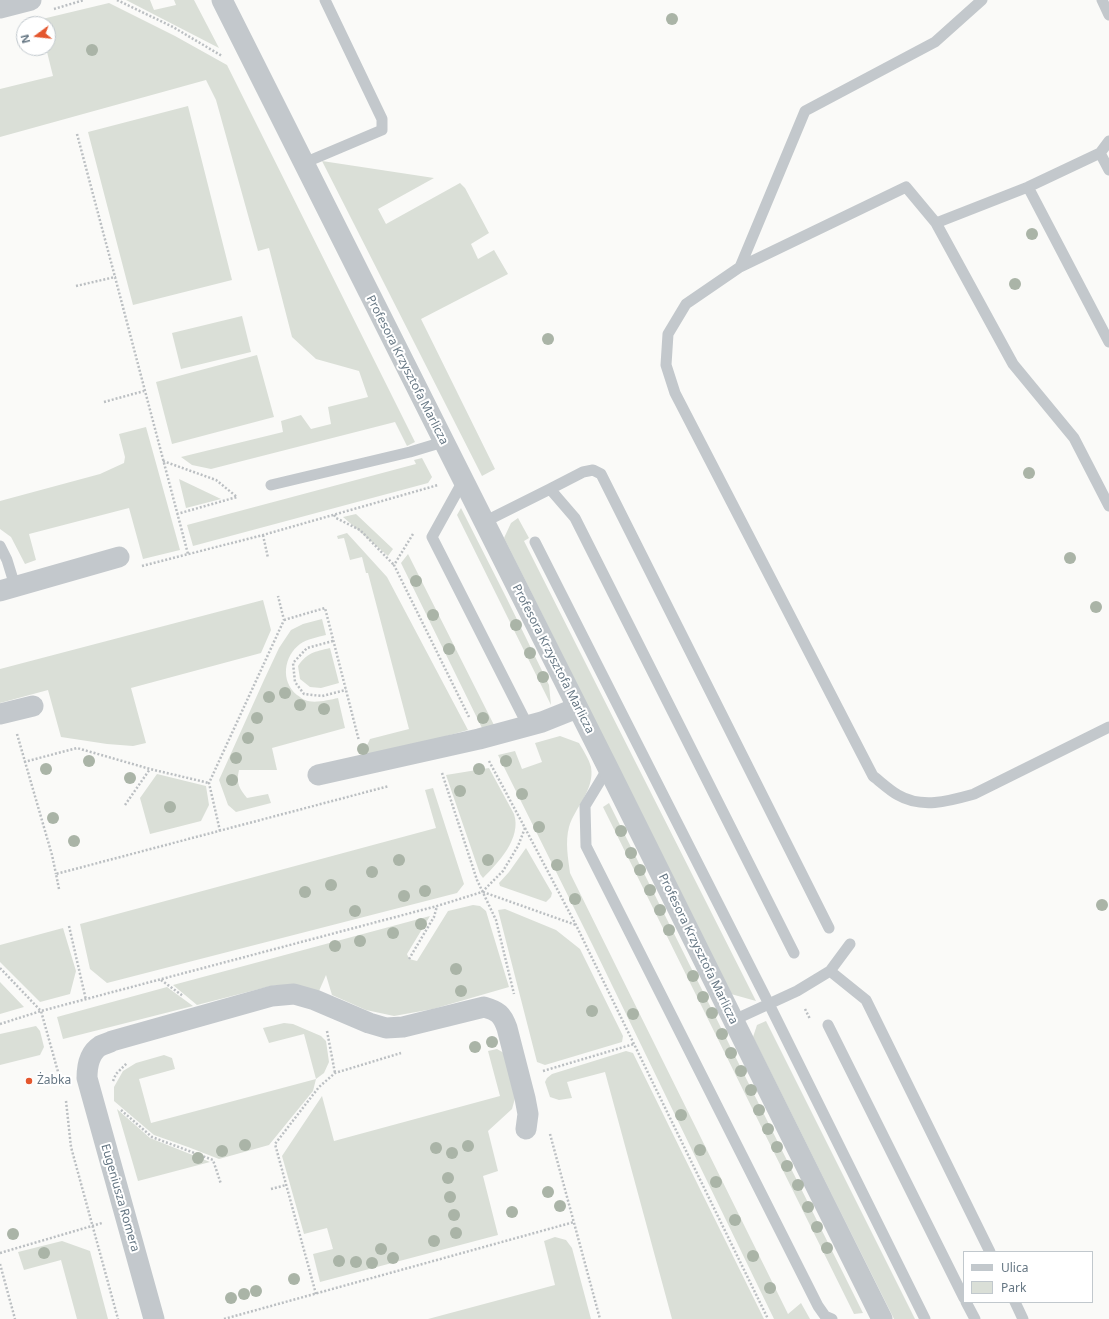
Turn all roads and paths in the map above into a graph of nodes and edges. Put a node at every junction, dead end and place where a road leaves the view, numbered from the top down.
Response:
1 (31, 0) edge
2 (117, 0) edge
3 (222, 0) edge
4 (325, 0) edge
5 (982, 0) edge
6 (1102, 0) edge
7 (0, 8) edge
8 (1109, 15) edge
9 (223, 56) dead end
10 (77, 134) dead end
11 (1109, 141) edge
12 (1100, 153) junction
13 (304, 163) junction
14 (1109, 170) edge
15 (1028, 187) junction
16 (936, 223) junction
17 (740, 267) junction
18 (115, 277) junction
19 (76, 286) dead end
20 (1109, 342) edge
21 (144, 391) junction
22 (104, 402) dead end
23 (443, 442) junction
24 (163, 461) junction
25 (463, 481) junction
26 (271, 485) dead end
27 (439, 489) dead end
28 (550, 489) junction
29 (1109, 506) edge
30 (177, 514) junction
31 (334, 515) junction
32 (484, 522) junction
33 (414, 533) dead end
34 (263, 535) junction
35 (535, 542) dead end
36 (0, 546) edge
37 (119, 557) dead end
38 (268, 558) dead end
39 (394, 565) junction
40 (7, 589) edge
41 (278, 596) dead end
42 (284, 620) junction
43 (333, 641) junction
44 (346, 690) junction
45 (33, 706) dead end
46 (577, 708) junction
47 (0, 714) edge
48 (470, 718) dead end
49 (528, 726) junction
50 (1109, 727) edge
51 (15, 730) dead end
52 (24, 762) junction
53 (482, 764) dead end
54 (365, 766) junction
55 (608, 768) junction
56 (150, 769) junction
57 (448, 771) dead end
58 (318, 776) dead end
59 (210, 783) junction
60 (392, 785) dead end
61 (372, 790) junction
62 (124, 805) dead end
63 (526, 828) junction
64 (220, 831) junction
65 (56, 874) junction
66 (59, 889) dead end
67 (482, 892) junction
68 (436, 906) junction
69 (496, 920) dead end
70 (576, 925) junction
71 (69, 926) dead end
72 (828, 928) dead end
73 (850, 944) dead end
74 (794, 953) dead end
75 (409, 959) dead end
76 (0, 968) edge
77 (830, 972) junction
78 (86, 1000) junction
79 (769, 1004) junction
80 (41, 1011) junction
81 (734, 1020) junction
82 (0, 1024) edge
83 (828, 1025) dead end
84 (334, 1031) dead end
85 (634, 1044) junction
86 (403, 1052) dead end
87 (382, 1053) dead end
88 (389, 1056) junction
89 (515, 1057) junction
90 (134, 1060) dead end
91 (335, 1074) junction
92 (113, 1081) dead end
93 (63, 1088) dead end
94 (65, 1096) dead end
95 (116, 1106) dead end
96 (526, 1129) dead end
97 (221, 1184) dead end
98 (286, 1185) junction
99 (270, 1188) dead end
100 (126, 1217) junction
101 (574, 1222) dead end
102 (92, 1226) junction
103 (990, 1251) edge
104 (0, 1253) edge
105 (0, 1264) edge
106 (316, 1294) junction
107 (963, 1296) edge
108 (967, 1303) edge
109 (1015, 1303) edge
110 (15, 1319) edge
111 (118, 1319) edge
112 (154, 1319) edge
113 (224, 1319) edge
114 (768, 1319) edge
115 (832, 1319) edge
116 (882, 1319) edge
117 (925, 1319) edge
118 (975, 1319) edge
119 (1023, 1319) edge

1 - 7 street
2 - 9 path
3 - 13 street, Profesora Krzysztofa Marlicza
4 - 13 lane
5 - 17 lane
6 - 8 lane
10 - 18 path
11 - 12 lane
12 - 14 lane
12 - 15 lane
13 - 23 street, Profesora Krzysztofa Marlicza
15 - 16 lane
15 - 20 lane
16 - 17 lane
16 - 29 lane
17 - 50 lane
18 - 19 path
18 - 21 path
21 - 22 path
21 - 24 path
23 - 25 street, Profesora Krzysztofa Marlicza
23 - 26 lane
24 - 30 path
24 - 30 path
25 - 32 street, Profesora Krzysztofa Marlicza
25 - 49 lane
27 - 31 path
28 - 32 lane
28 - 72 lane
28 - 74 lane
30 - 34 path
31 - 34 path
31 - 39 path
32 - 46 street, Profesora Krzysztofa Marlicza
33 - 39 path
34 - 38 path
35 - 79 lane
36 - 40 lane
37 - 40 street
39 - 48 path
41 - 42 path
42 - 43 path
42 - 59 path
43 - 44 path
43 - 44 path
44 - 54 path
45 - 47 street
46 - 49 street
46 - 55 street, Profesora Krzysztofa Marlicza
49 - 54 street
51 - 52 path
52 - 56 path
52 - 65 path
53 - 63 path
54 - 58 street
54 - 61 path
55 - 81 street, Profesora Krzysztofa Marlicza
55 - 115 lane
56 - 59 path
56 - 62 path
57 - 67 path
59 - 64 path
60 - 61 path
61 - 64 path
63 - 67 path
63 - 70 path
64 - 65 path
65 - 66 path
67 - 68 path
67 - 69 path
67 - 70 path
68 - 75 path
68 - 78 path
70 - 85 path
71 - 78 path
73 - 77 lane
76 - 80 path
77 - 79 lane
77 - 103 lane
78 - 80 path
79 - 81 lane
79 - 117 lane
80 - 82 path
80 - 93 path
81 - 116 street, Profesora Krzysztofa Marlicza
83 - 107 lane
84 - 91 path
85 - 89 path
85 - 114 path
86 - 88 path
87 - 88 path
88 - 91 path
89 - 96 street
89 - 100 street, Eugeniusza Romera
90 - 92 path
91 - 98 path
94 - 102 path
95 - 97 path
98 - 99 path
98 - 106 path
100 - 102 path
100 - 112 street, Eugeniusza Romera
101 - 106 path
102 - 104 path
102 - 111 path
105 - 110 path
106 - 113 path
108 - 118 lane
109 - 119 lane

